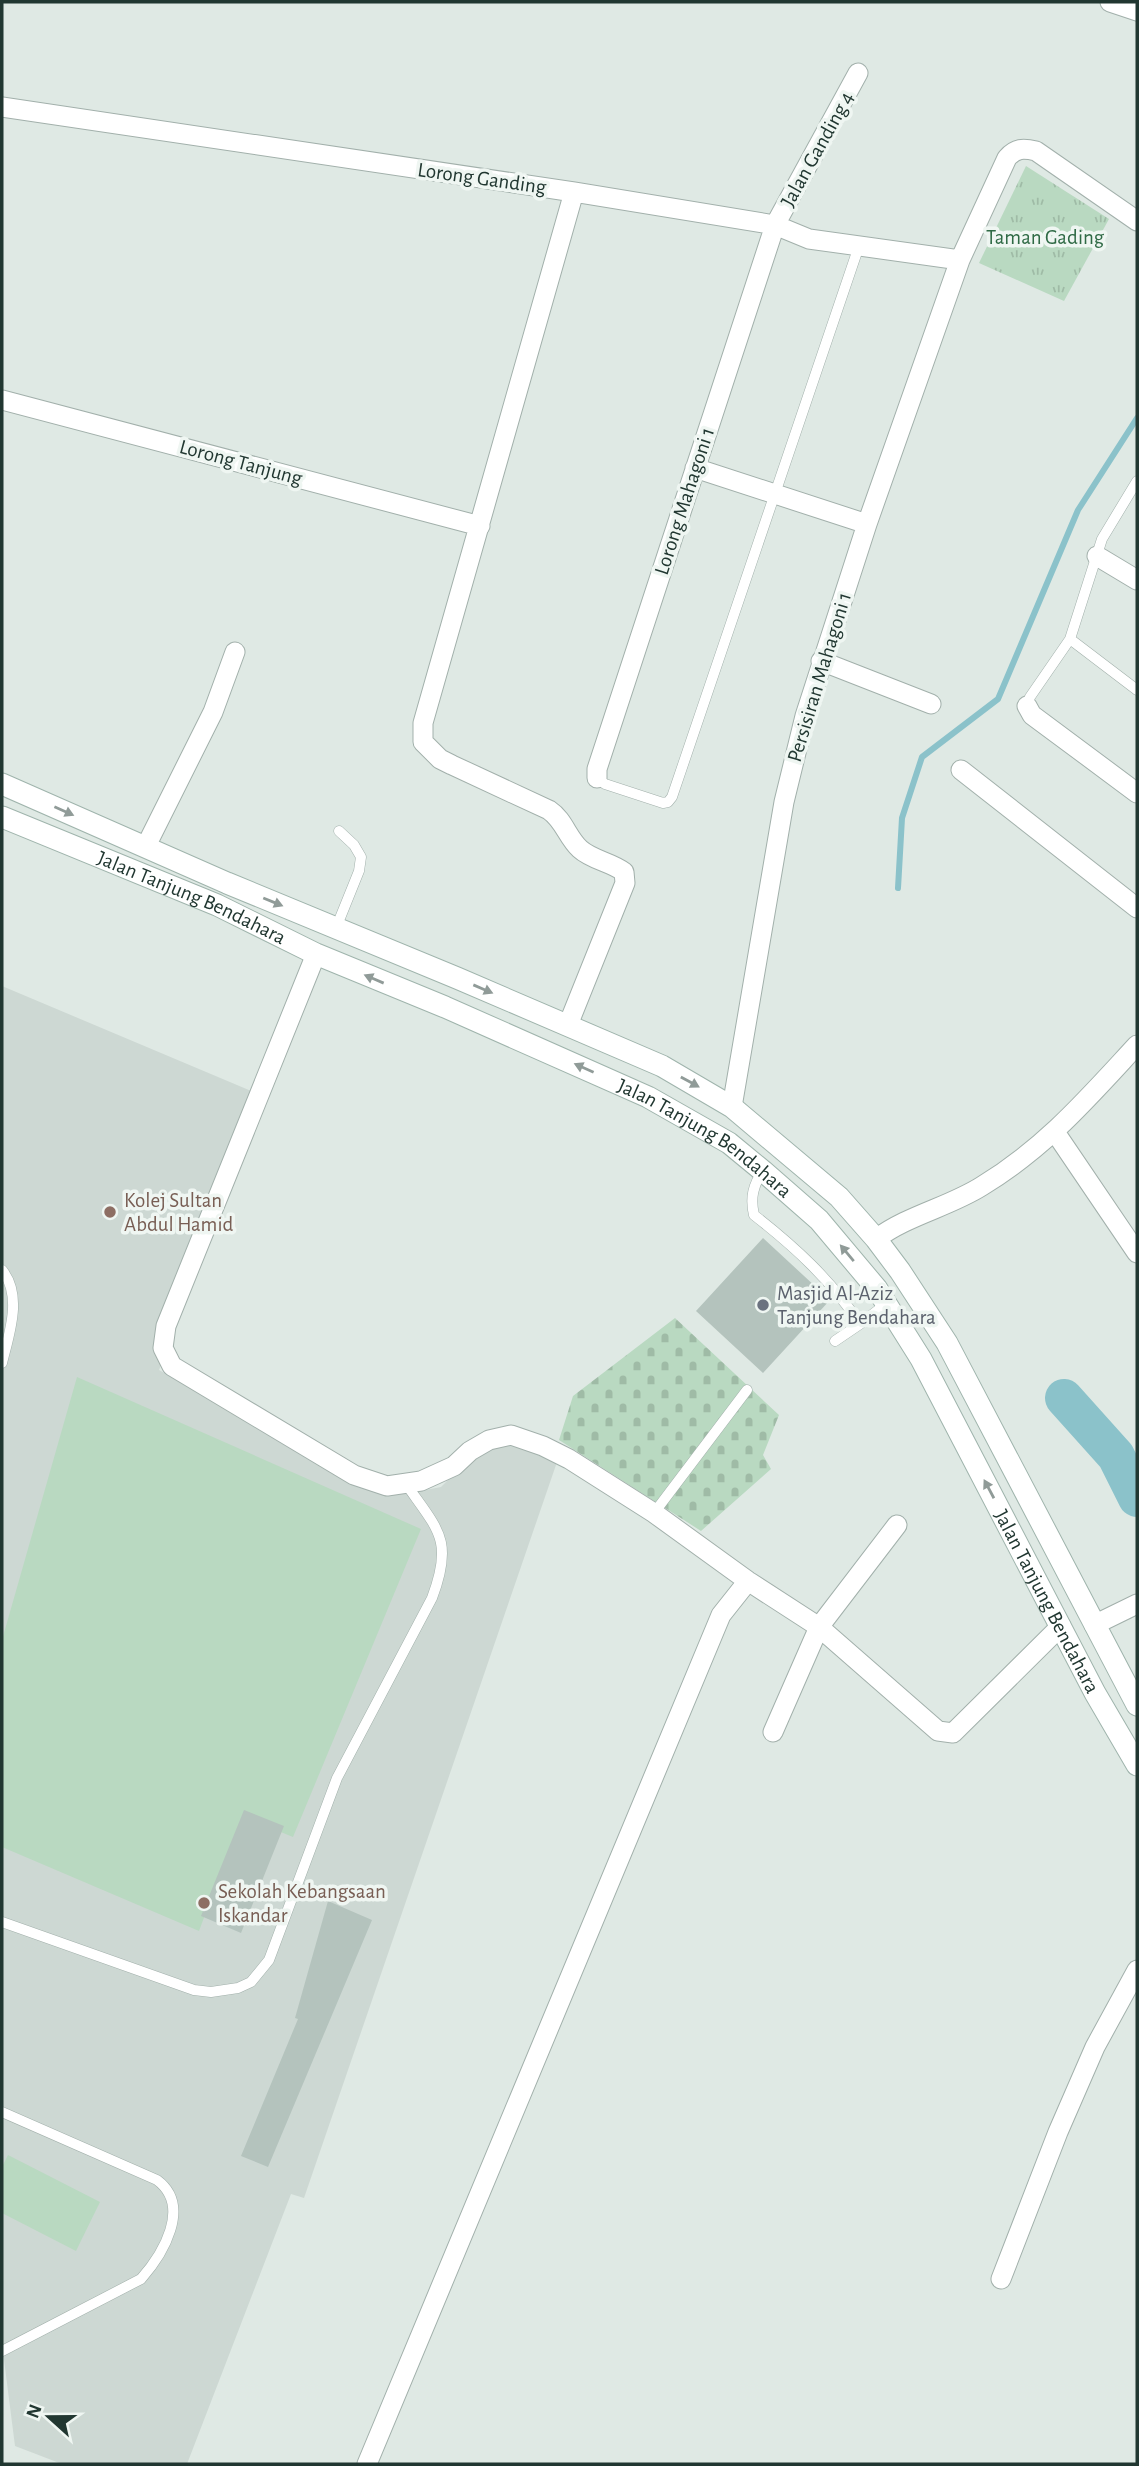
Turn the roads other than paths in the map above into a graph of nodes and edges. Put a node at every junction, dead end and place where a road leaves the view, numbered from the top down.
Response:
1 (1110, 2) edge
2 (1137, 11) edge
3 (859, 73) dead end
4 (2, 107) edge
5 (574, 192) junction
6 (1137, 221) edge
7 (775, 225) junction
8 (859, 246) junction
9 (960, 260) junction
10 (2, 400) edge
11 (695, 468) junction
12 (1137, 481) edge
13 (775, 494) junction
14 (867, 524) junction
15 (480, 526) junction
16 (1097, 556) junction
17 (1137, 580) edge
18 (1070, 639) junction
19 (234, 652) dead end
20 (821, 661) junction
21 (1137, 690) edge
22 (931, 704) dead end
23 (1027, 706) joint
24 (961, 770) dead end
25 (597, 778) joint
26 (2, 784) edge
27 (1137, 793) edge
28 (2, 817) edge
29 (339, 831) dead end
30 (146, 846) junction
31 (1137, 908) edge
32 (335, 928) junction
33 (316, 954) junction
34 (568, 1025) junction
35 (1137, 1045) edge
36 (732, 1107) junction
37 (1055, 1132) junction
38 (764, 1171) junction
39 (876, 1238) junction
40 (1137, 1253) edge
41 (2, 1270) edge
42 (886, 1304) junction
43 (860, 1324) junction
44 (835, 1341) dead end
45 (2, 1363) edge
46 (747, 1390) dead end
47 (405, 1483) junction
48 (654, 1513) junction
49 (897, 1525) dead end
50 (748, 1581) junction
51 (1137, 1604) edge
52 (1094, 1625) junction
53 (1060, 1626) junction
54 (819, 1627) junction
55 (1137, 1705) edge
56 (773, 1732) dead end
57 (1137, 1765) edge
58 (2, 1922) edge
59 (1137, 1970) edge
60 (2, 2112) edge
61 (1001, 2279) dead end
62 (2, 2351) edge
63 (367, 2464) edge

1 - 2 street
3 - 7 street, Jalan Ganding 4
4 - 5 street, Lorong Ganding
5 - 7 street, Lorong Ganding
5 - 15 street
6 - 9 street, Persisiran Mahagoni 1
7 - 8 street, Lorong Ganding
7 - 11 street, Lorong Mahagoni 1
8 - 9 street, Lorong Ganding
8 - 13 lane
9 - 14 street, Persisiran Mahagoni 1
10 - 15 street, Lorong Tanjung
11 - 13 street
11 - 25 street, Lorong Mahagoni 1
12 - 16 lane
13 - 14 street
13 - 25 lane
14 - 20 street, Persisiran Mahagoni 1
15 - 34 street
16 - 17 street
16 - 18 lane
18 - 21 lane
18 - 23 lane
19 - 30 street
20 - 22 street
20 - 36 street, Persisiran Mahagoni 1
23 - 27 street
24 - 31 street
26 -> 30 main road, Jalan Tanjung Bendahara
28 - 33 main road, Jalan Tanjung Bendahara
29 - 32 lane
30 -> 32 main road, Jalan Tanjung Bendahara
32 -> 34 main road, Jalan Tanjung Bendahara
38 -> 33 main road, Jalan Tanjung Bendahara
33 - 47 street
34 -> 36 main road, Jalan Tanjung Bendahara
35 - 37 street
36 - 39 main road, Jalan Tanjung Bendahara
37 - 39 street
37 - 40 street
42 -> 38 main road, Jalan Tanjung Bendahara
38 - 43 lane
39 - 52 main road, Jalan Tanjung Bendahara
41 - 45 lane
42 - 43 lane
53 -> 42 main road, Jalan Tanjung Bendahara
43 - 44 lane
46 - 48 lane
47 - 48 street
47 - 58 lane
48 - 50 street
49 - 54 street
50 - 54 street
50 - 63 street
51 - 52 street
52 - 55 main road, Jalan Tanjung Bendahara
53 - 54 street
53 - 57 main road, Jalan Tanjung Bendahara
54 - 56 street
59 - 61 street
60 - 62 lane

